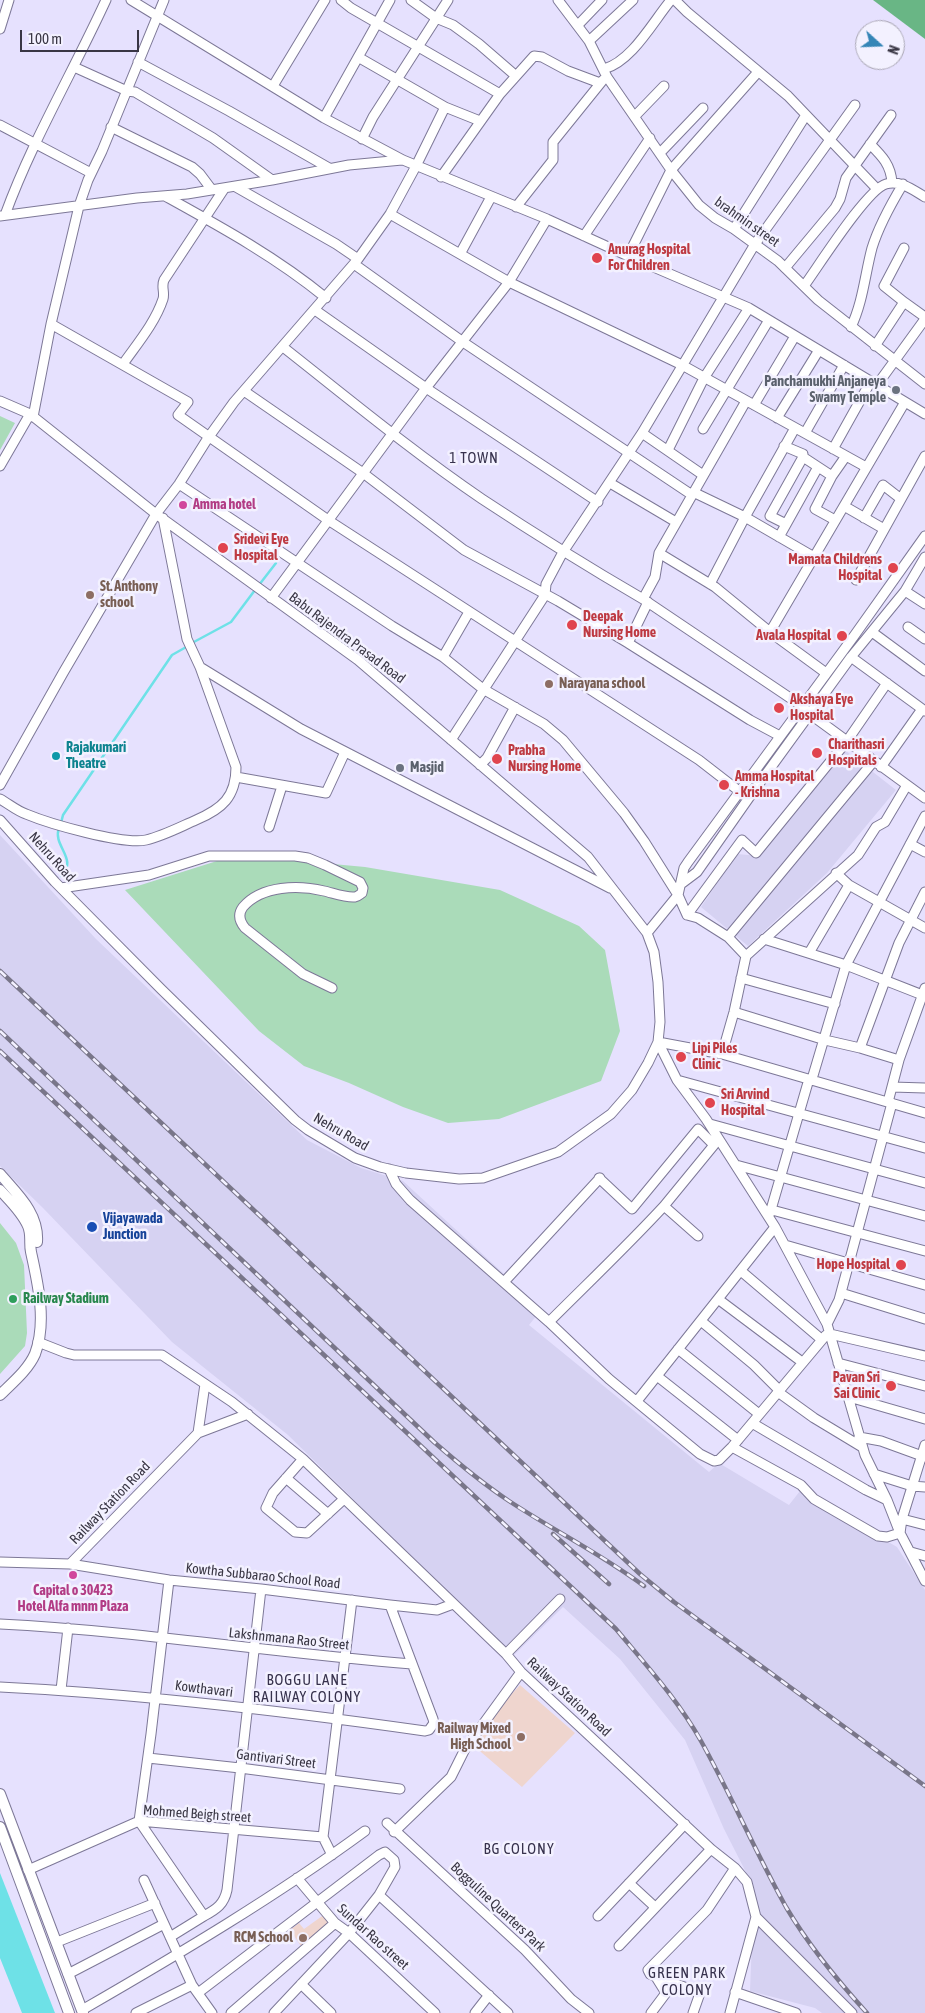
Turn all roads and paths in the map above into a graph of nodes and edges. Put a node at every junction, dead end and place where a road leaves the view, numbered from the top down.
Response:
1 (9, 0) edge
2 (106, 0) edge
3 (132, 0) edge
4 (164, 0) edge
5 (324, 0) edge
6 (341, 0) edge
7 (390, 0) edge
8 (411, 0) edge
9 (448, 0) edge
10 (558, 0) edge
11 (602, 0) edge
12 (633, 0) edge
13 (671, 0) edge
14 (675, 0) edge
15 (567, 4) edge
16 (157, 17) junction
17 (436, 18) junction
18 (376, 23) junction
19 (578, 25) junction
20 (0, 29) edge
21 (589, 41) junction
22 (418, 47) junction
23 (358, 57) junction
24 (138, 62) junction
25 (74, 67) junction
26 (758, 72) junction
27 (516, 76) junction
28 (604, 76) junction
29 (396, 80) junction
30 (273, 86) junction
31 (664, 86) dead end
32 (127, 91) junction
33 (500, 94) junction
34 (855, 105) dead end
35 (445, 107) junction
36 (703, 108) dead end
37 (806, 115) junction
38 (635, 116) junction
39 (891, 116) dead end
40 (324, 118) junction
41 (480, 121) junction
42 (0, 125) edge
43 (110, 128) junction
44 (650, 138) junction
45 (362, 139) junction
46 (828, 139) junction
47 (36, 144) junction
48 (870, 144) junction
49 (660, 153) junction
50 (403, 160) junction
51 (416, 166) junction
52 (855, 167) junction
53 (329, 168) junction
54 (670, 170) junction
55 (91, 173) junction
56 (441, 177) junction
57 (272, 180) junction
58 (892, 183) junction
59 (903, 184) junction
60 (236, 187) junction
61 (224, 188) junction
62 (877, 189) junction
63 (212, 190) junction
64 (165, 196) junction
65 (491, 197) junction
66 (925, 197) edge
67 (79, 206) junction
68 (516, 207) junction
69 (390, 214) junction
70 (3, 216) edge
71 (204, 218) junction
72 (547, 219) junction
73 (734, 229) junction
74 (584, 236) junction
75 (755, 244) junction
76 (904, 248) dead end
77 (460, 254) junction
78 (628, 256) junction
79 (356, 262) junction
80 (785, 268) junction
81 (509, 282) junction
82 (804, 286) junction
83 (725, 297) junction
84 (326, 298) junction
85 (904, 302) junction
86 (749, 308) junction
87 (315, 310) junction
88 (925, 318) edge
89 (769, 320) junction
90 (51, 324) junction
91 (851, 327) junction
92 (795, 336) junction
93 (463, 342) junction
94 (875, 346) junction
95 (283, 347) junction
96 (819, 350) junction
97 (894, 360) junction
98 (123, 364) junction
99 (682, 365) junction
100 (844, 365) junction
101 (704, 378) junction
102 (874, 383) junction
103 (925, 384) edge
104 (426, 388) junction
105 (727, 390) junction
106 (244, 391) junction
107 (0, 401) edge
108 (904, 402) junction
109 (750, 403) junction
110 (925, 414) edge
111 (31, 415) junction
112 (778, 418) junction
113 (795, 428) junction
114 (703, 429) dead end
115 (642, 433) junction
116 (805, 433) junction
117 (392, 434) junction
118 (208, 438) junction
119 (784, 446) junction
120 (833, 449) junction
121 (668, 450) junction
122 (629, 452) junction
123 (846, 456) junction
124 (925, 456) edge
125 (803, 457) junction
126 (0, 466) edge
127 (818, 467) junction
128 (866, 467) junction
129 (363, 473) junction
130 (703, 475) junction
131 (832, 476) junction
132 (610, 483) junction
133 (179, 484) junction
134 (693, 493) junction
135 (901, 498) junction
136 (598, 502) junction
137 (844, 506) junction
138 (160, 516) junction
139 (745, 517) junction
140 (864, 518) junction
141 (328, 520) junction
142 (835, 520) junction
143 (676, 522) junction
144 (786, 524) junction
145 (884, 529) junction
146 (925, 536) edge
147 (779, 537) junction
148 (563, 552) junction
149 (659, 553) junction
150 (814, 557) junction
151 (924, 561) edge
152 (298, 562) junction
153 (856, 580) dead end
154 (710, 584) junction
155 (905, 591) junction
156 (545, 595) junction
157 (271, 598) junction
158 (645, 601) junction
159 (925, 604) edge
160 (469, 612) junction
161 (908, 627) dead end
162 (770, 632) junction
163 (872, 632) junction
164 (925, 639) edge
165 (515, 641) junction
166 (628, 643) junction
167 (443, 657) junction
168 (851, 657) junction
169 (200, 667) junction
170 (925, 671) edge
171 (826, 673) junction
172 (887, 684) junction
173 (483, 689) junction
174 (802, 706) junction
175 (516, 707) junction
176 (924, 710) edge
177 (810, 714) junction
178 (780, 736) junction
179 (451, 740) junction
180 (847, 741) junction
181 (345, 752) junction
182 (874, 762) junction
183 (480, 765) junction
184 (882, 767) junction
185 (236, 777) junction
186 (0, 784) edge
187 (907, 785) junction
188 (282, 786) junction
189 (739, 792) junction
190 (925, 798) edge
191 (0, 799) edge
192 (925, 816) edge
193 (0, 820) edge
194 (269, 828) dead end
195 (910, 844) junction
196 (925, 852) edge
197 (836, 873) junction
198 (680, 884) junction
199 (849, 885) junction
200 (60, 888) junction
201 (615, 890) junction
202 (925, 892) edge
203 (678, 895) junction
204 (879, 902) junction
205 (687, 915) junction
206 (911, 920) junction
207 (925, 928) edge
208 (647, 933) junction
209 (728, 937) junction
210 (764, 939) junction
211 (810, 954) junction
212 (746, 956) junction
213 (846, 965) junction
214 (741, 978) junction
215 (885, 980) junction
216 (332, 988) dead end
217 (924, 993) edge
218 (835, 1004) junction
219 (734, 1012) junction
220 (825, 1040) junction
221 (658, 1042) junction
222 (860, 1048) junction
223 (722, 1054) junction
224 (899, 1060) junction
225 (810, 1079) junction
226 (677, 1080) junction
227 (892, 1087) junction
228 (925, 1088) edge
229 (890, 1102) junction
230 (925, 1113) edge
231 (800, 1114) junction
232 (710, 1124) junction
233 (884, 1137) junction
234 (791, 1146) junction
235 (925, 1148) edge
236 (736, 1165) junction
237 (389, 1169) junction
238 (875, 1169) junction
239 (0, 1174) edge
240 (782, 1177) junction
241 (925, 1183) edge
242 (0, 1190) edge
243 (867, 1199) junction
244 (664, 1206) junction
245 (770, 1213) junction
246 (925, 1216) edge
247 (775, 1227) junction
248 (858, 1232) junction
249 (698, 1236) dead end
250 (785, 1245) junction
251 (925, 1251) edge
252 (34, 1260) junction
253 (849, 1262) junction
254 (741, 1271) junction
255 (504, 1282) junction
256 (925, 1285) edge
257 (841, 1293) junction
258 (718, 1299) junction
259 (925, 1318) edge
260 (550, 1322) junction
261 (701, 1322) junction
262 (827, 1324) junction
263 (830, 1334) junction
264 (821, 1339) junction
265 (38, 1342) junction
266 (678, 1349) junction
267 (925, 1356) edge
268 (802, 1362) junction
269 (838, 1363) junction
270 (657, 1376) junction
271 (205, 1384) junction
272 (925, 1386) edge
273 (779, 1391) junction
274 (0, 1395) edge
275 (849, 1397) junction
276 (637, 1401) junction
277 (248, 1414) junction
278 (760, 1414) junction
279 (925, 1419) edge
280 (752, 1423) junction
281 (198, 1433) junction
282 (859, 1437) junction
283 (735, 1443) junction
284 (925, 1445) edge
285 (862, 1447) junction
286 (923, 1457) edge
287 (303, 1459) junction
288 (874, 1474) junction
289 (286, 1478) junction
290 (912, 1486) junction
291 (925, 1487) edge
292 (344, 1499) junction
293 (887, 1500) junction
294 (328, 1514) junction
295 (902, 1519) junction
296 (925, 1525) edge
297 (900, 1533) junction
298 (911, 1552) junction
299 (925, 1556) edge
300 (0, 1562) edge
301 (70, 1564) junction
302 (169, 1580) junction
303 (925, 1581) edge
304 (261, 1589) junction
305 (560, 1599) dead end
306 (352, 1600) junction
307 (453, 1604) junction
308 (390, 1605) junction
309 (0, 1624) edge
310 (68, 1628) junction
311 (162, 1639) junction
312 (254, 1649) junction
313 (506, 1654) junction
314 (345, 1658) junction
315 (412, 1664) junction
316 (521, 1672) junction
317 (0, 1687) edge
318 (61, 1690) junction
319 (156, 1697) junction
320 (247, 1709) junction
321 (338, 1718) junction
322 (148, 1758) junction
323 (240, 1768) junction
324 (331, 1779) junction
325 (400, 1789) dead end
326 (0, 1794) edge
327 (139, 1821) junction
328 (387, 1823) dead end
329 (685, 1824) junction
330 (0, 1826) edge
331 (234, 1830) junction
332 (364, 1831) dead end
333 (394, 1832) junction
334 (324, 1838) junction
335 (711, 1849) junction
336 (332, 1855) junction
337 (735, 1868) junction
338 (28, 1870) junction
339 (296, 1878) junction
340 (144, 1880) dead end
341 (629, 1883) junction
342 (379, 1895) junction
343 (316, 1902) junction
344 (155, 1903) junction
345 (655, 1907) junction
346 (204, 1916) junction
347 (598, 1916) dead end
348 (756, 1918) junction
349 (335, 1923) junction
350 (164, 1924) junction
351 (349, 1933) junction
352 (170, 1937) junction
353 (57, 1942) junction
354 (619, 1946) dead end
355 (178, 1954) junction
356 (68, 1974) junction
357 (656, 1976) junction
358 (192, 1984) junction
359 (301, 1984) junction
360 (735, 1992) junction
361 (198, 1993) junction
362 (489, 1996) junction
363 (82, 2011) edge
364 (208, 2012) edge
365 (69, 2013) edge
366 (136, 2013) edge
367 (231, 2013) edge
368 (274, 2013) edge
369 (330, 2013) edge
370 (435, 2013) edge
371 (475, 2013) edge
372 (508, 2013) edge
373 (589, 2013) edge
374 (651, 2013) edge
375 (693, 2013) edge
376 (730, 2013) edge
377 (796, 2013) edge
378 (852, 2013) edge

1 - 20 street
2 - 25 street
3 - 16 street
4 - 16 street
5 - 30 street
6 - 18 street
7 - 18 street
8 - 17 street
9 - 17 street
10 - 15 street, brahmin street
11 - 19 street
12 - 21 street
13 - 28 street
14 - 26 street
15 - 19 street, brahmin street
16 - 24 street
16 - 30 street
17 - 22 street
17 - 27 street
18 - 22 street
18 - 23 street
19 - 21 street, brahmin street
21 - 28 street, brahmin street
22 - 29 street
22 - 33 street
23 - 29 street
23 - 40 street
24 - 32 street
24 - 53 street
25 - 32 street
25 - 47 street
26 - 37 street
26 - 54 street
27 - 28 street
27 - 33 street
28 - 38 street, brahmin street
28 - 68 street
29 - 35 street
29 - 45 street
30 - 40 street
31 - 38 street
32 - 43 street
32 - 57 street
33 - 41 street
34 - 46 street
35 - 41 street
35 - 51 street
36 - 49 street
37 - 46 street
37 - 73 street
38 - 44 street, brahmin street
39 - 48 street
40 - 45 street
41 - 56 street
42 - 47 street
43 - 55 street
43 - 63 street
44 - 49 street, brahmin street
44 - 74 street
45 - 50 street
46 - 52 street
46 - 75 street
47 - 55 street
47 - 70 street
48 - 52 street
48 - 58 street
49 - 54 street, brahmin street
50 - 51 street
50 - 53 street
51 - 56 street
51 - 69 street
52 - 62 street
52 - 80 street
53 - 57 street
54 - 73 street, brahmin street
54 - 78 street
55 - 67 street
56 - 65 street
57 - 60 street
58 - 59 street
58 - 62 street
59 - 66 street
59 - 91 street
60 - 61 street
60 - 79 street
61 - 63 street
61 - 71 street
62 - 82 street
63 - 64 street
64 - 67 street
64 - 71 street
65 - 68 street
65 - 77 street
67 - 70 street
67 - 90 street
68 - 72 street
69 - 77 street
69 - 79 street
71 - 84 street
71 - 98 street
72 - 74 street
72 - 81 street
73 - 75 street, brahmin street
74 - 78 street
75 - 80 street, brahmin street
75 - 83 street
76 - 85 street
77 - 81 street
78 - 83 street
79 - 84 street
79 - 93 street
80 - 82 street, brahmin street
81 - 93 street
81 - 99 street
82 - 91 street, brahmin street
83 - 86 street
83 - 99 street
84 - 87 street
85 - 88 street
85 - 94 street
86 - 89 street
86 - 101 street
87 - 95 street
87 - 104 street
88 - 97 street
89 - 92 street
89 - 105 street
90 - 98 street
90 - 111 street
91 - 94 street, brahmin street
92 - 96 street
92 - 109 street
93 - 104 street
93 - 122 street
94 - 97 street, brahmin street
95 - 106 street
95 - 117 street
96 - 100 street
96 - 112 street
97 - 102 street
97 - 103 street, brahmin street
98 - 118 street
99 - 101 street
99 - 115 street
100 - 102 street
100 - 116 street
101 - 105 street
101 - 121 street
102 - 108 street
102 - 120 street
104 - 117 street
104 - 136 street
105 - 109 street
105 - 114 street
106 - 118 street
106 - 129 street
107 - 111 street, Babu Rajendra Prasad Road
108 - 110 street
108 - 128 street
109 - 112 street
109 - 130 street
111 - 126 street
111 - 138 street, Babu Rajendra Prasad Road
112 - 113 street
113 - 116 street
113 - 119 street
115 - 121 street
115 - 122 street
116 - 120 street
117 - 129 street
117 - 148 street
118 - 133 street
118 - 141 street
119 - 125 street
119 - 139 street
120 - 123 street
121 - 130 street
122 - 132 street
122 - 134 street
123 - 128 street
123 - 131 street
124 - 135 street
125 - 127 street
125 - 144 street
127 - 131 street
127 - 144 street
128 - 137 street
129 - 141 street
129 - 156 street
130 - 134 street
131 - 142 street
132 - 136 street
132 - 143 street
133 - 138 street
133 - 152 street
134 - 139 street
134 - 143 street
135 - 140 street
135 - 145 street
136 - 148 street
137 - 140 street
137 - 142 street
138 - 157 street, Babu Rajendra Prasad Road
138 - 169 street
138 - 186 street
139 - 147 street
139 - 154 street
140 - 145 street
141 - 152 street
141 - 160 street
142 - 150 street
143 - 149 street
144 - 147 street
145 - 153 street
146 - 171 street
147 - 150 street
148 - 156 street
148 - 158 street
149 - 154 street
149 - 158 street
150 - 162 street
151 - 155 street
152 - 157 street
152 - 167 street
154 - 162 street
155 - 159 street
155 - 163 street
156 - 165 street
156 - 166 street
157 - 179 street, Babu Rajendra Prasad Road
158 - 166 street
158 - 174 street
160 - 165 street
160 - 167 street
161 - 164 street
162 - 171 street
163 - 168 street
163 - 170 street
165 - 173 street
165 - 189 street
166 - 178 street
167 - 173 street
168 - 172 street
168 - 177 street
169 - 181 street
169 - 185 street
171 - 174 street
172 - 176 street
172 - 180 street
173 - 175 street
173 - 179 street
174 - 177 street
174 - 178 street
175 - 183 street
175 - 203 street
176 - 184 street
177 - 180 street
177 - 198 street
178 - 189 street
179 - 183 street, Babu Rajendra Prasad Road
180 - 182 street
180 - 205 street
181 - 188 street
181 - 201 street
182 - 184 street
182 - 209 street
183 - 201 street, Babu Rajendra Prasad Road
184 - 187 street
185 - 188 street
185 - 191 street
187 - 190 street
187 - 197 street
188 - 194 street
189 - 198 street
192 - 195 street
193 - 200 street, Nehru Road
195 - 196 street
195 - 204 street
197 - 199 street
197 - 210 street
198 - 203 street
199 - 204 street
199 - 211 street
200 - 216 street
200 - 237 street, Nehru Road
201 - 208 street, Babu Rajendra Prasad Road
202 - 206 street
203 - 205 street
203 - 208 street
204 - 206 street
204 - 213 street
205 - 209 street
206 - 207 street
206 - 215 street
208 - 221 street, Nehru Road
209 - 212 street
210 - 211 street
210 - 212 street
211 - 213 street
212 - 214 street
213 - 215 street
213 - 218 street
214 - 218 street
214 - 219 street
215 - 217 street
215 - 222 street
217 - 224 street
218 - 220 street
219 - 220 street
219 - 223 street
220 - 222 street
220 - 225 street
221 - 223 street
221 - 226 street
221 - 237 street, Nehru Road
222 - 224 street
223 - 225 street
224 - 227 street
225 - 229 street
225 - 231 street
226 - 231 street
226 - 232 street
227 - 228 street
227 - 229 street
229 - 230 street
229 - 233 street
231 - 233 street
231 - 234 street
232 - 234 street
232 - 236 street
233 - 235 street
233 - 238 street
234 - 238 street
234 - 240 street
236 - 240 street
236 - 245 street
237 - 255 street
238 - 241 street
238 - 243 street
239 - 252 main road
240 - 243 street
240 - 245 street
242 - 252 main road
243 - 246 street
243 - 248 street
244 - 249 street
244 - 255 street
244 - 260 street
245 - 247 street
245 - 248 street
247 - 250 street
247 - 254 street
248 - 251 street
248 - 253 street
250 - 253 street
250 - 262 street
252 - 265 main road
253 - 256 street
253 - 257 street
254 - 258 street
254 - 264 street
255 - 260 street
257 - 259 street
257 - 262 street
258 - 261 street
258 - 268 street
260 - 276 street
261 - 266 street
261 - 273 street
262 - 263 street
263 - 264 street
263 - 267 street
263 - 269 street
264 - 268 street
265 - 271 street, Railway Station Road
265 - 274 main road
266 - 270 street
266 - 278 street
268 - 273 street
269 - 272 street
269 - 275 street
270 - 276 street
270 - 283 street
271 - 277 street, Railway Station Road
271 - 281 street
273 - 278 street
273 - 285 street
275 - 279 street
275 - 282 street
276 - 283 street
277 - 281 street, Railway Station Road
277 - 287 street, Railway Station Road
278 - 280 street
280 - 283 street
280 - 293 street
281 - 301 street, Railway Station Road
282 - 285 street
282 - 286 street
283 - 297 street
284 - 286 street
285 - 288 street
286 - 290 street
287 - 289 street
287 - 292 street, Railway Station Road
288 - 290 street
288 - 293 street
289 - 294 street
289 - 294 street
290 - 291 street
290 - 295 street
292 - 294 street
292 - 307 street, Railway Station Road
293 - 297 street
295 - 296 street
295 - 297 street
297 - 298 street
298 - 299 street
298 - 303 street
300 - 301 street, Railway Station Road
301 - 302 street, Kowtha Subbarao School Road
302 - 304 street, Kowtha Subbarao School Road
302 - 311 street
304 - 306 street, Kowtha Subbarao School Road
304 - 312 street
305 - 313 street
306 - 308 street, Kowtha Subbarao School Road
306 - 314 street
307 - 308 street, Kowtha Subbarao School Road
307 - 313 street, Railway Station Road
308 - 315 street
309 - 310 street, Lakshnmana Rao Street
310 - 311 street, Lakshnmana Rao Street
310 - 318 street
311 - 312 street, Lakshnmana Rao Street
311 - 319 street
312 - 314 street, Lakshnmana Rao Street
312 - 320 street
313 - 316 street, Railway Station Road
314 - 315 street, Lakshnmana Rao Street
314 - 321 street
315 - 321 street, Kowthavari
316 - 329 street, Railway Station Road
316 - 333 street
317 - 318 street, Kowthavari
318 - 319 street, Kowthavari
319 - 320 street, Kowthavari
319 - 322 street
320 - 321 street, Kowthavari
320 - 323 street
321 - 324 street
322 - 323 street, Gantivari Street
322 - 327 street
323 - 324 street, Gantivari Street
323 - 331 street
324 - 325 street, Gantivari Street
324 - 334 street
326 - 338 main road
327 - 331 street, Mohmed Beigh street
327 - 338 street, Mohmed Beigh street
327 - 346 street
328 - 333 street, Bogguline Quarters Park
329 - 335 street, Railway Station Road
329 - 341 street
330 - 365 main road
331 - 334 street, Mohmed Beigh street
331 - 346 street
332 - 336 street
333 - 373 street, Bogguline Quarters Park
334 - 336 street
335 - 337 street, Railway Station Road
335 - 345 street
336 - 339 street
337 - 348 street, Railway Station Road
337 - 357 street
338 - 353 main road
339 - 343 street, Sundar Rao street
339 - 355 street
340 - 344 street
341 - 345 street
341 - 347 street
342 - 343 street
342 - 351 street
342 - 362 street
343 - 349 street, Sundar Rao street
343 - 361 street
344 - 350 street
344 - 353 street
345 - 354 street
346 - 352 street
348 - 360 street
348 - 378 street
349 - 351 street, Sundar Rao street
349 - 367 street
350 - 352 street
350 - 356 street
351 - 359 street
351 - 370 street, Sundar Rao street
352 - 355 street
353 - 356 main road
355 - 358 street
355 - 363 street
356 - 363 main road
357 - 374 street
357 - 375 street
358 - 361 street
358 - 366 street
359 - 368 street
359 - 369 street
360 - 376 street
360 - 377 street
361 - 364 street
362 - 371 street
362 - 372 street

